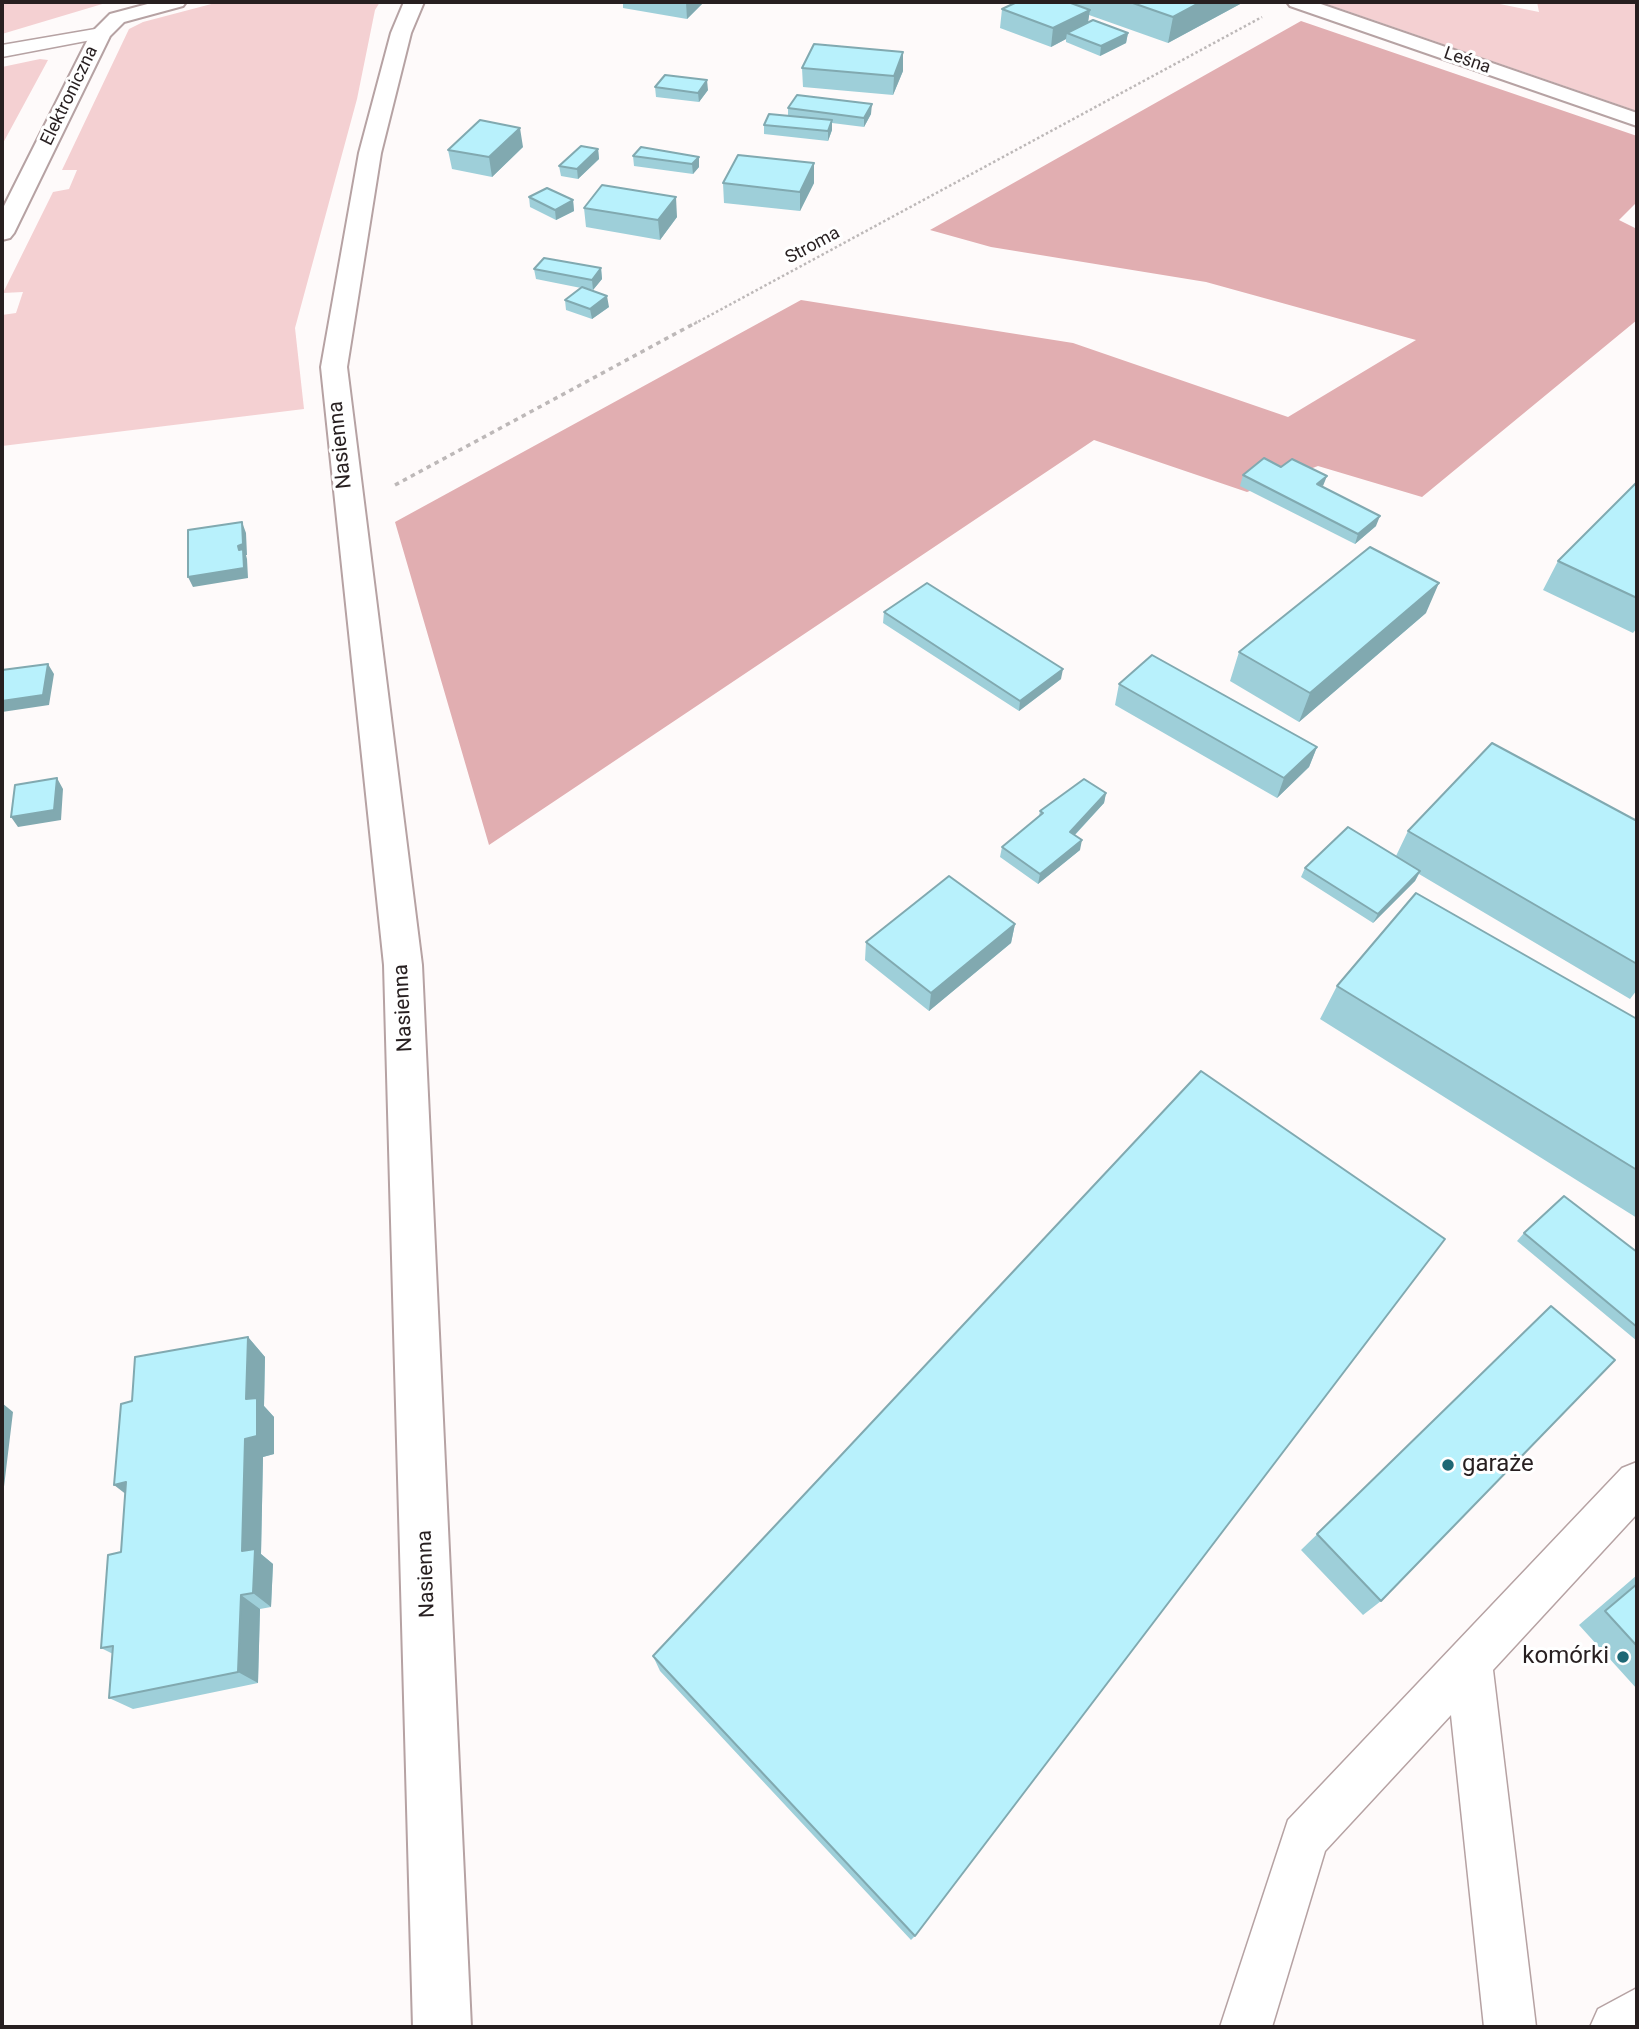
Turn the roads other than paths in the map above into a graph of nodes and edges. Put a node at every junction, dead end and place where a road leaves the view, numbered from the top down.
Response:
1 (176, 2) edge
2 (414, 2) edge
3 (1297, 2) edge
4 (102, 33) junction
5 (2, 51) edge
6 (1637, 120) edge
7 (2, 233) edge
8 (1637, 1482) edge
9 (1469, 1663) junction
10 (1637, 2014) edge
11 (442, 2027) edge
12 (1246, 2027) edge
13 (1510, 2027) edge
14 (1616, 2027) edge

1 - 4 street, Elektroniczna
2 - 11 street, Nasienna
3 - 6 street, Leśna
4 - 5 lane
4 - 7 street, Elektroniczna
8 - 9 lane
9 - 12 lane
9 - 13 lane
10 - 14 lane

